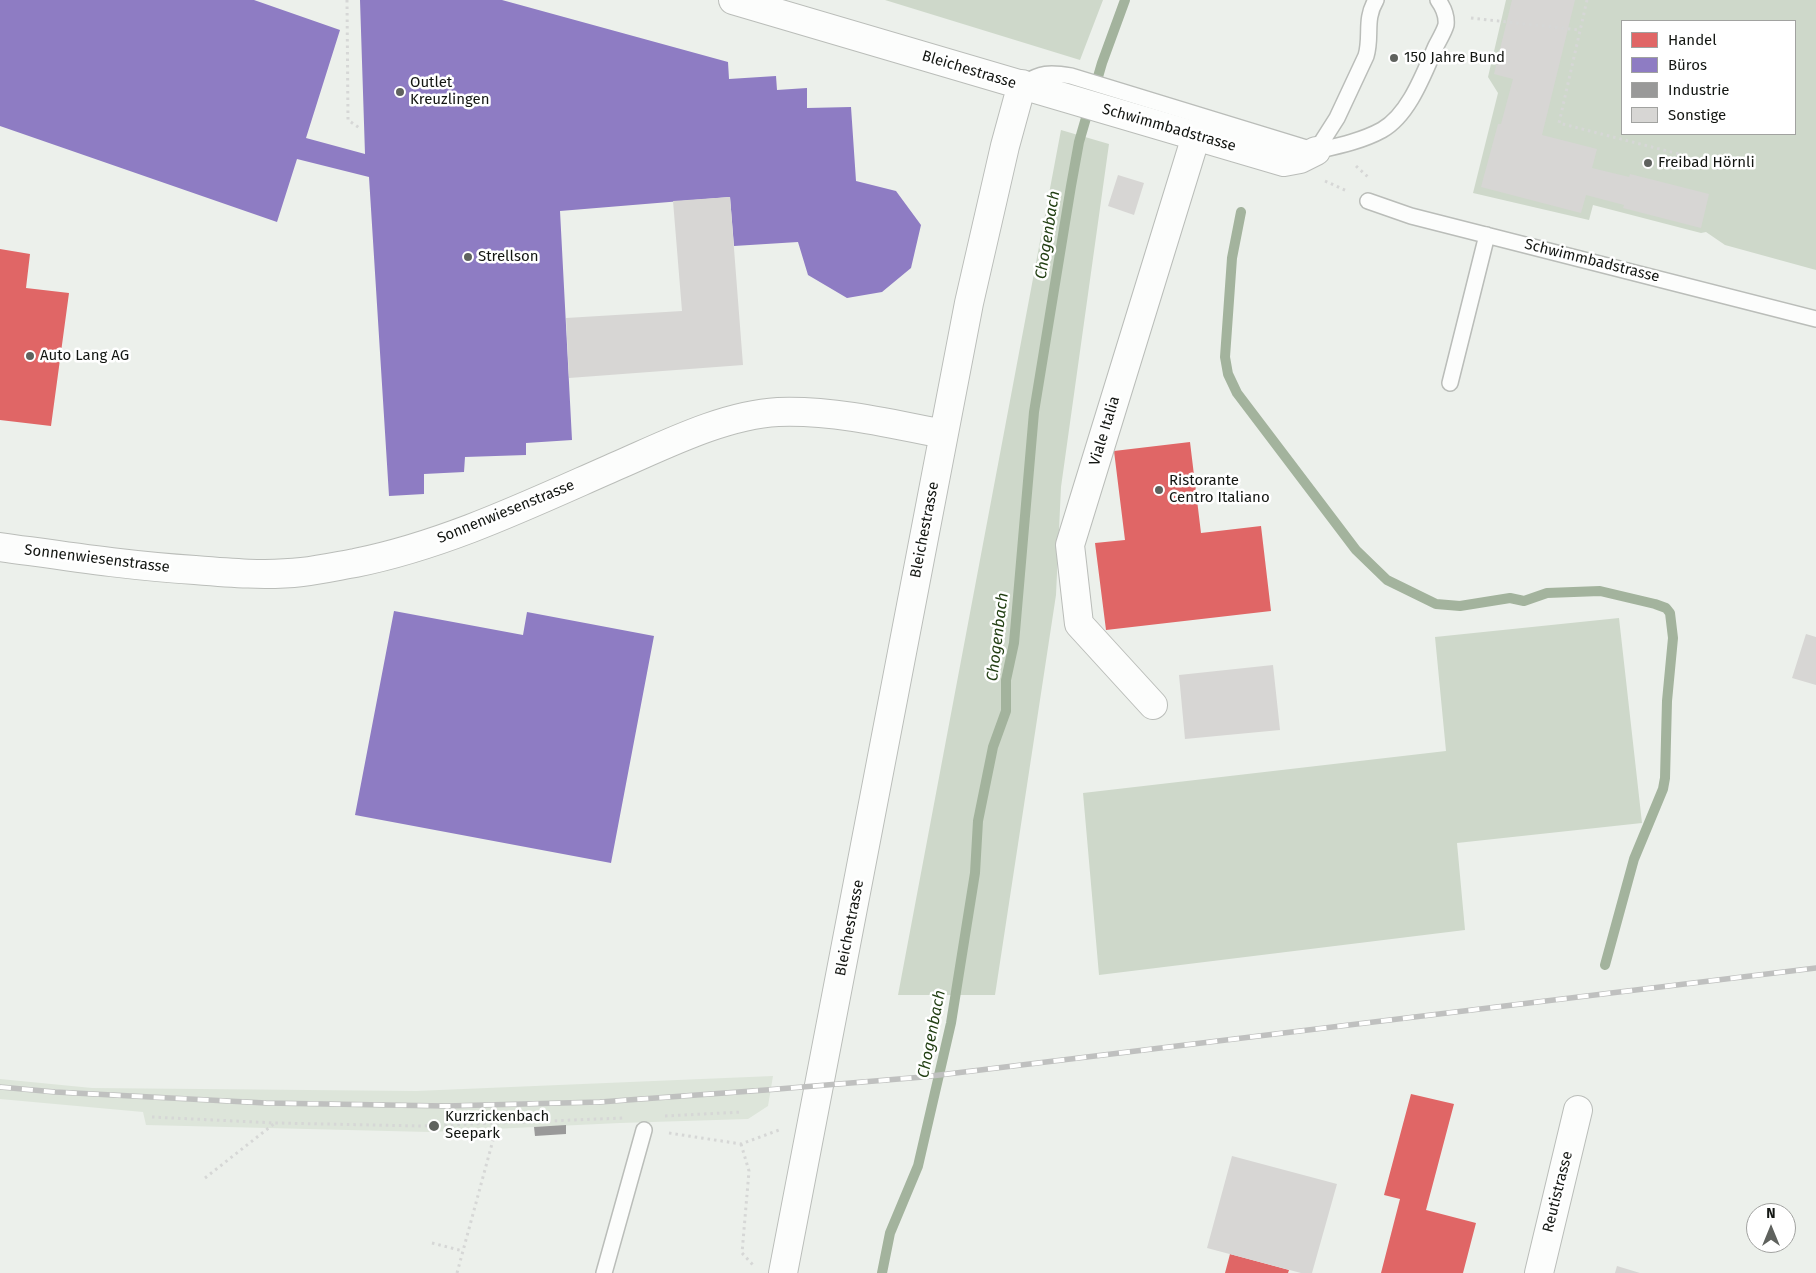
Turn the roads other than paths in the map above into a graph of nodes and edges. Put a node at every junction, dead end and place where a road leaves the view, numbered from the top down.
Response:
1 (733, 0) edge
2 (1376, 0) edge
3 (1438, 0) edge
4 (1022, 84) junction
5 (1112, 100) junction
6 (1196, 136) junction
7 (1316, 151) junction
8 (1368, 201) dead end
9 (1487, 235) junction
10 (1816, 319) edge
11 (1450, 383) dead end
12 (943, 434) junction
13 (0, 547) edge
14 (1153, 705) dead end
15 (1578, 1110) dead end
16 (644, 1130) road end
17 (604, 1273) edge
18 (783, 1273) edge
19 (1539, 1273) edge

1 - 4 street, Bleichestrasse
2 - 7 lane
3 - 7 lane
4 - 5 street, Schwimmbadstrasse
4 - 12 street, Bleichestrasse
5 - 6 street, Schwimmbadstrasse
5 - 7 lane
6 - 7 street, Schwimmbadstrasse
6 - 14 street, Viale Italia
8 - 9 lane, Schwimmbadstrasse
9 - 10 lane, Schwimmbadstrasse
9 - 11 lane
12 - 13 street, Sonnenwiesenstrasse
12 - 18 street, Bleichestrasse
15 - 19 street, Reutistrasse
16 - 17 lane

